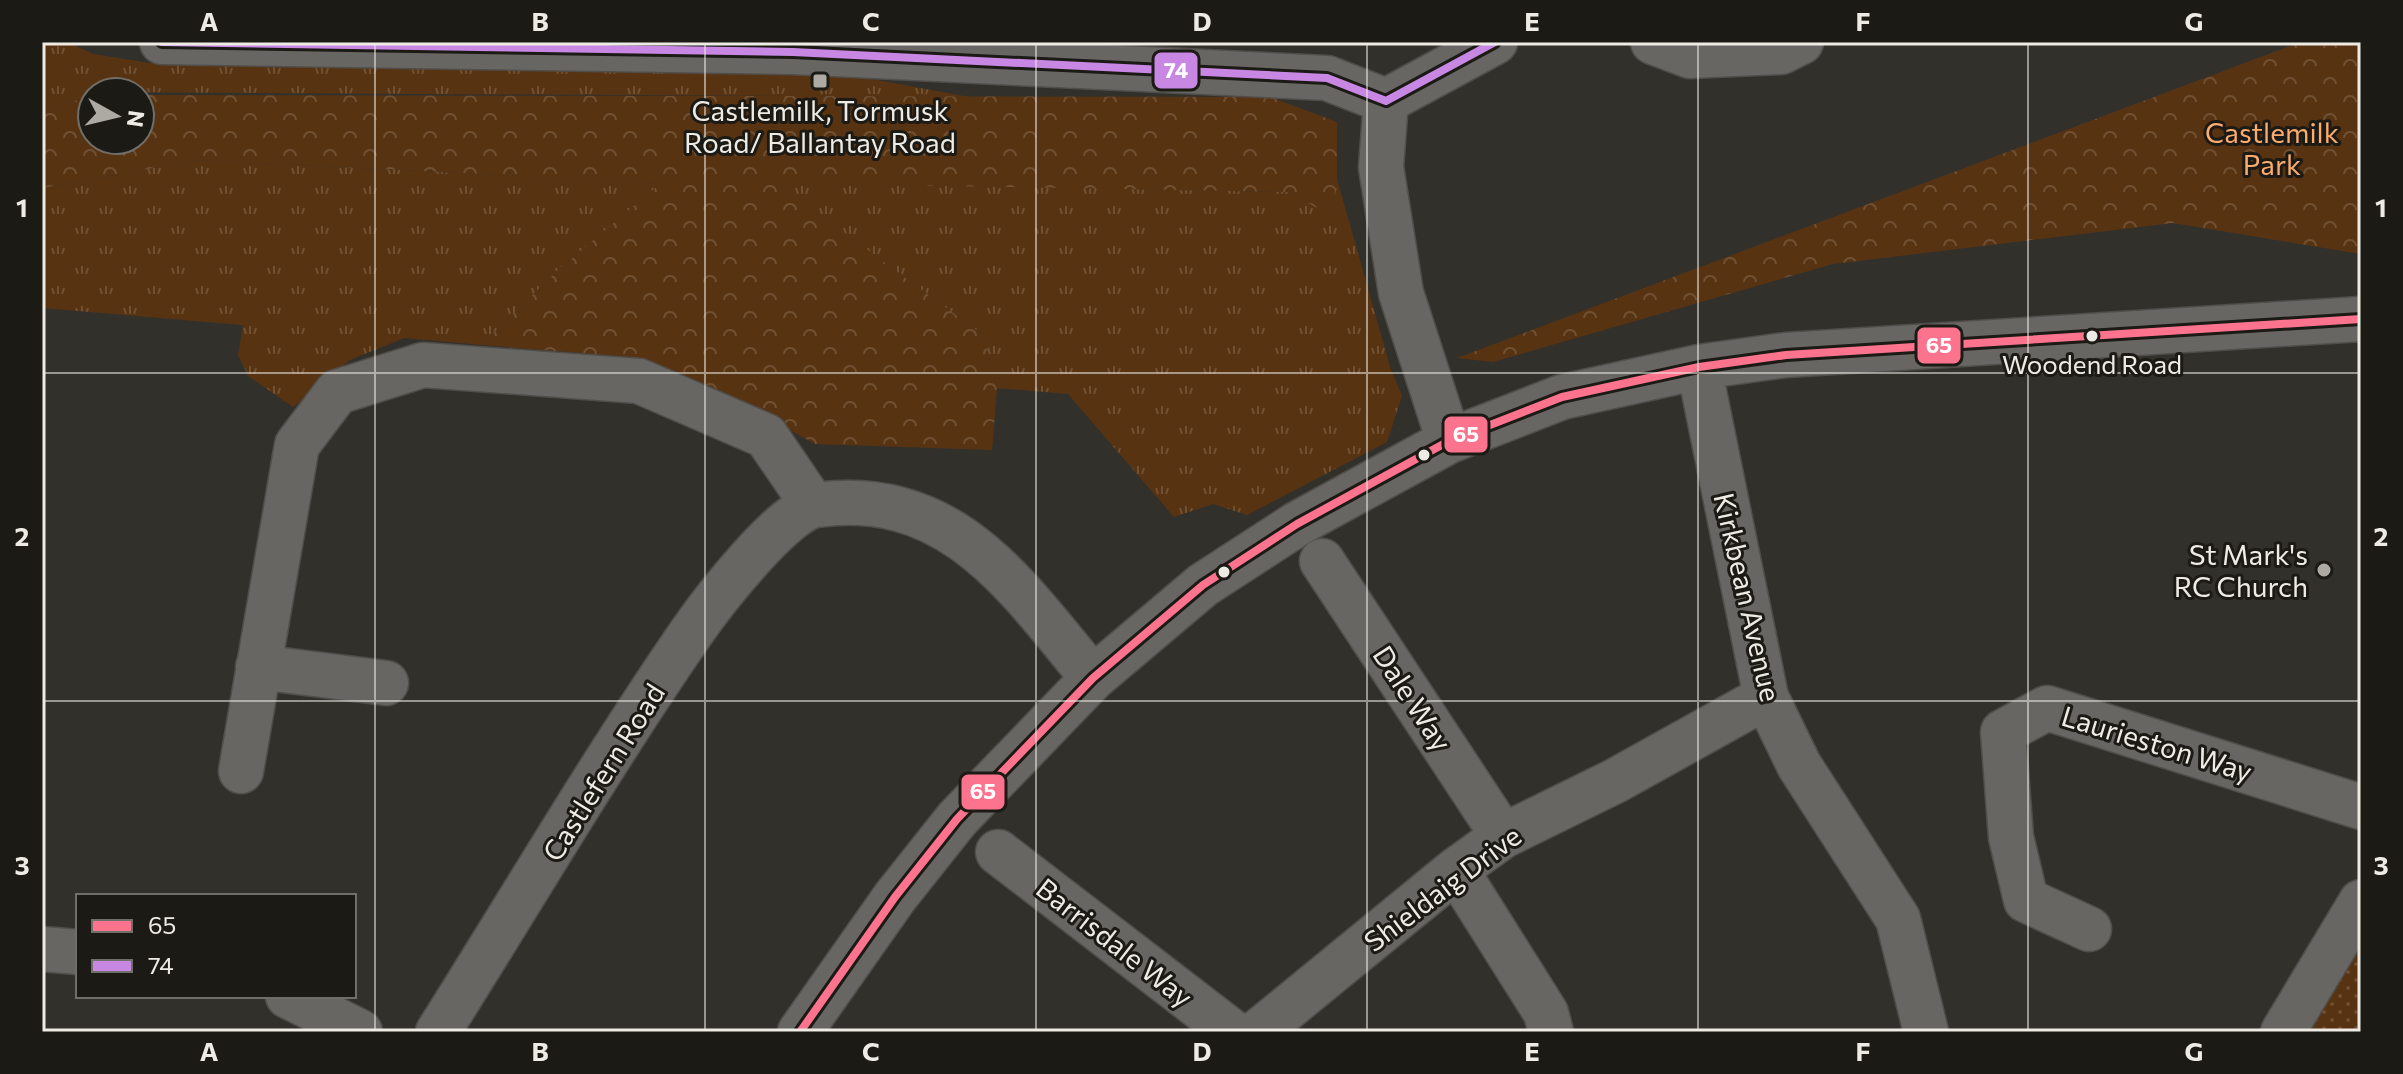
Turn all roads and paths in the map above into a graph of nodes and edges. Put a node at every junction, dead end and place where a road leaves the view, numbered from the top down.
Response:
1 (162, 42) edge
2 (1495, 42) edge
3 (1653, 42) edge
4 (1801, 42) edge
5 (793, 47) edge
6 (1386, 101) junction
7 (2361, 319) edge
8 (1699, 367) junction
9 (1449, 441) junction
10 (813, 505) junction
11 (1322, 561) dead end
12 (258, 667) junction
13 (1093, 678) junction
14 (386, 683) dead end
15 (1766, 697) junction
16 (241, 771) dead end
17 (2361, 807) edge
18 (1503, 836) junction
19 (998, 852) dead end
20 (1456, 870) junction
21 (2361, 902) edge
22 (2089, 929) dead end
23 (42, 949) edge
24 (76, 952) edge
25 (292, 998) edge
26 (360, 1032) edge
27 (438, 1032) edge
28 (800, 1032) edge
29 (1232, 1032) edge
30 (1258, 1032) edge
31 (1551, 1032) edge
32 (1926, 1032) edge
33 (2283, 1032) edge

1 - 5 street
2 - 6 street
3 - 4 street
5 - 6 street
6 - 9 street
7 - 8 street
8 - 9 street
8 - 15 street, Kirkbean Avenue
9 - 13 street
10 - 12 street
10 - 13 street
10 - 27 street, Castlefern Road
11 - 18 street, Dale Way
12 - 14 street
12 - 16 street
13 - 28 street
15 - 18 street, Shieldaig Drive
15 - 32 street, Kirkbean Avenue
17 - 22 street, Laurieston Way
18 - 20 street, Shieldaig Drive
19 - 29 street, Barrisdale Way
20 - 30 street, Shieldaig Drive
20 - 31 street
21 - 33 street
23 - 24 street
25 - 26 street

